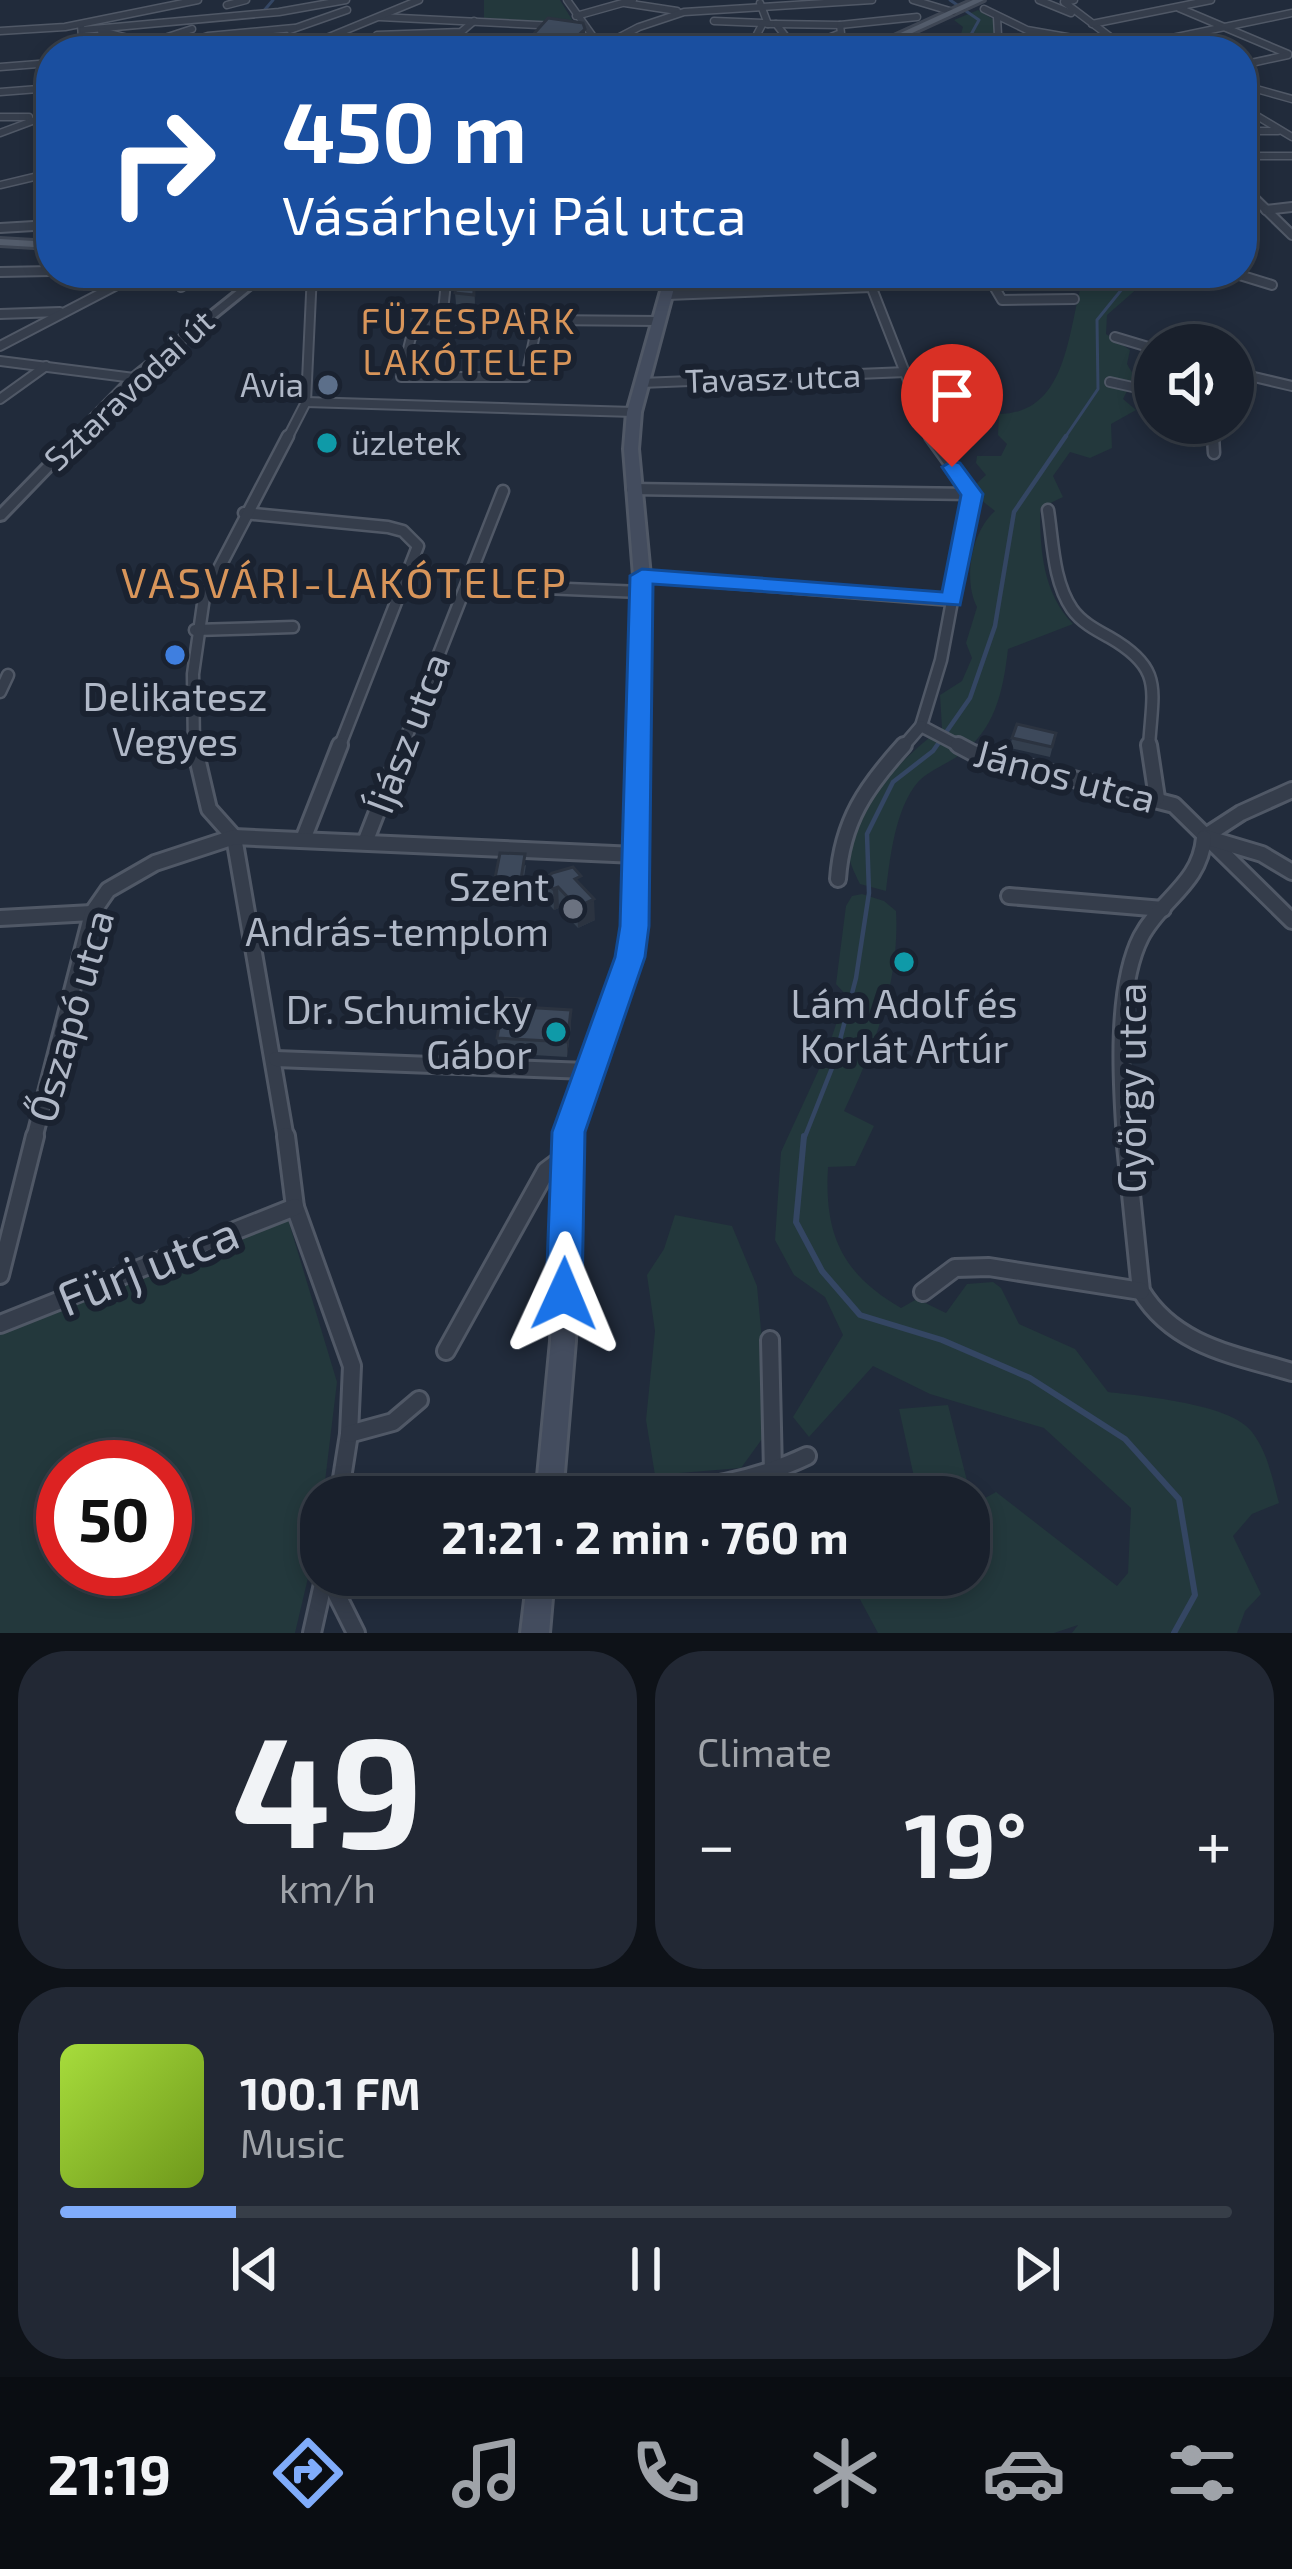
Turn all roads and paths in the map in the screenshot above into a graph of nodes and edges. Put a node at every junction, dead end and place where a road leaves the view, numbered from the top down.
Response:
1 (198, 0) edge
2 (246, 0) edge
3 (346, 0) edge
4 (419, 0) edge
5 (567, 0) edge
6 (714, 0) edge
7 (872, 0) edge
8 (1039, 0) edge
9 (1073, 0) edge
10 (1211, 0) edge
11 (629, 1) edge
12 (918, 1) edge
13 (1062, 1) edge
14 (188, 3) junction
15 (760, 3) edge
16 (805, 3) edge
17 (976, 3) edge
18 (227, 5) dead end
19 (725, 7) junction
20 (1177, 7) junction
21 (706, 9) junction
22 (347, 10) dead end
23 (684, 12) junction
24 (954, 12) junction
25 (1292, 13) edge
26 (1077, 14) junction
27 (576, 16) junction
28 (997, 16) junction
29 (380, 17) junction
30 (391, 19) junction
31 (911, 19) dead end
32 (475, 20) junction
33 (714, 21) junction
34 (875, 23) junction
35 (769, 24) junction
36 (1091, 24) junction
37 (159, 25) junction
38 (823, 25) junction
39 (840, 25) junction
40 (82, 27) junction
41 (584, 27) junction
42 (1225, 27) junction
43 (275, 28) junction
44 (100, 30) junction
45 (0, 31) edge
46 (883, 33) dead end
47 (82, 36) edge
48 (123, 36) edge
49 (168, 36) edge
50 (208, 36) edge
51 (276, 36) edge
52 (332, 36) edge
53 (589, 36) edge
54 (621, 36) edge
55 (719, 36) edge
56 (759, 36) edge
57 (781, 36) edge
58 (834, 36) edge
59 (894, 36) edge
60 (997, 36) edge
61 (1062, 36) edge
62 (1108, 36) edge
63 (1182, 36) edge
64 (1247, 36) edge
65 (1257, 40) edge
66 (1290, 54) edge
67 (1257, 62) edge
68 (36, 64) edge
69 (0, 68) edge
70 (36, 89) edge
71 (1257, 89) edge
72 (0, 92) edge
73 (1292, 99) edge
74 (1257, 116) edge
75 (0, 117) edge
76 (36, 117) edge
77 (36, 117) edge
78 (1281, 130) junction
79 (1257, 131) edge
80 (0, 133) edge
81 (1292, 137) edge
82 (1257, 156) edge
83 (1292, 156) edge
84 (36, 177) edge
85 (0, 185) edge
86 (1257, 202) edge
87 (1292, 207) edge
88 (1266, 210) junction
89 (36, 225) edge
90 (0, 228) edge
91 (1292, 235) edge
92 (0, 242) edge
93 (36, 244) edge
94 (36, 271) edge
95 (0, 272) edge
96 (1257, 281) edge
97 (1272, 286) dead end
98 (113, 288) edge
99 (247, 288) edge
100 (311, 288) edge
101 (445, 288) edge
102 (669, 288) edge
103 (846, 288) edge
104 (871, 288) edge
105 (995, 288) edge
106 (667, 295) junction
107 (1074, 299) dead end
108 (443, 310) junction
109 (68, 313) junction
110 (0, 314) edge
111 (538, 320) junction
112 (659, 321) junction
113 (1115, 337) dead end
114 (1134, 343) edge
115 (2, 345) edge
116 (0, 361) edge
117 (46, 366) junction
118 (905, 372) junction
119 (1254, 377) edge
120 (134, 378) junction
121 (1110, 382) dead end
122 (641, 383) junction
123 (1292, 386) edge
124 (1134, 387) edge
125 (0, 399) edge
126 (306, 402) junction
127 (634, 412) junction
128 (1214, 444) edge
129 (1214, 453) dead end
130 (632, 488) junction
131 (503, 491) dead end
132 (972, 494) junction
133 (1048, 510) dead end
134 (244, 513) junction
135 (0, 516) edge
136 (642, 584) junction
137 (543, 589) dead end
138 (952, 600) junction
139 (293, 627) dead end
140 (195, 630) junction
141 (8, 675) dead end
142 (0, 692) edge
143 (926, 729) junction
144 (1292, 790) edge
145 (1157, 798) junction
146 (234, 837) junction
147 (304, 837) junction
148 (1204, 837) junction
149 (365, 840) junction
150 (636, 855) junction
151 (1292, 872) edge
152 (838, 879) dead end
153 (1009, 896) dead end
154 (1163, 909) junction
155 (92, 914) junction
156 (0, 918) edge
157 (1292, 921) edge
158 (276, 1059) junction
159 (587, 1071) junction
160 (567, 1155) junction
161 (295, 1207) junction
162 (0, 1275) edge
163 (1141, 1291) junction
164 (922, 1292) dead end
165 (0, 1324) edge
166 (770, 1340) dead end
167 (446, 1352) dead end
168 (1292, 1372) edge
169 (419, 1400) dead end
170 (349, 1435) junction
171 (807, 1456) dead end
172 (773, 1472) junction
173 (342, 1476) edge
174 (552, 1476) edge
175 (747, 1476) edge
176 (321, 1596) edge
177 (337, 1596) edge
178 (540, 1596) edge
179 (312, 1633) edge
180 (356, 1633) edge
181 (536, 1633) edge

1 - 14 street
2 - 18 street
3 - 37 street
3 - 43 street
4 - 29 street
5 - 27 street
6 - 19 street
7 - 16 street
8 - 26 street
9 - 13 street
10 - 20 street
11 - 23 street
11 - 27 street
12 - 24 street
13 - 26 street
14 - 37 street
14 - 40 street
15 - 16 street
15 - 19 street
15 - 35 street
16 - 38 street
17 - 24 main road
17 - 28 street
19 - 21 street
20 - 36 street
20 - 42 street
21 - 23 street
21 - 33 street
22 - 43 street
23 - 54 street
24 - 59 main road
25 - 42 street
26 - 36 street
27 - 41 street
28 - 60 street
28 - 61 street
29 - 30 street
29 - 52 street
30 - 32 street
30 - 32 street
31 - 34 street
32 - 41 street
33 - 35 street
33 - 55 street
34 - 39 street
34 - 46 street
35 - 38 street
35 - 56 street
35 - 57 street
36 - 62 street
37 - 44 street
38 - 39 street
39 - 58 street
40 - 44 street
40 - 45 street
40 - 47 street
41 - 53 street
42 - 63 street
42 - 64 street
43 - 49 street
43 - 50 street
43 - 51 street
44 - 48 street
65 - 66 street
66 - 67 street
68 - 69 street
70 - 72 street
71 - 73 street
74 - 78 street
75 - 76 street
77 - 80 street
78 - 79 street
78 - 81 street
82 - 83 street
84 - 85 street
86 - 88 street
87 - 88 street
88 - 91 street
89 - 90 street
92 - 93 main road
94 - 95 street
96 - 97 street
98 - 109 street
99 - 120 street, Sztaravodai út
100 - 126 street
101 - 108 street
102 - 106 main road
103 - 106 street
104 - 118 street
105 - 107 street
106 - 112 main road
108 - 111 street
108 - 111 street
109 - 110 street
109 - 115 street
111 - 112 street
112 - 122 main road
113 - 114 street
116 - 117 street
117 - 120 street
117 - 125 street
118 - 122 street, Tavasz utca
118 - 132 street
119 - 123 street
120 - 135 street, Sztaravodai út
121 - 124 street
122 - 127 main road
126 - 127 street
126 - 134 street
127 - 130 main road
128 - 129 street
130 - 132 street
130 - 136 main road
131 - 149 street, Íjász utca
132 - 138 street
133 - 145 street
134 - 140 street
134 - 147 street
136 - 137 street
136 - 138 street
136 - 150 main road
138 - 143 street
139 - 140 street
140 - 146 street
141 - 142 street
143 - 145 street, János utca
143 - 152 street
144 - 148 street, János utca
145 - 148 street, János utca
146 - 147 street, Őszapó utca
146 - 155 street, Őszapó utca
146 - 158 street
147 - 149 street, Őszapó utca
148 - 151 street
148 - 154 street, György utca
148 - 157 street
149 - 150 street, Őszapó utca
150 - 159 main road
153 - 154 street
154 - 163 street, György utca
155 - 156 street
155 - 162 street, Őszapó utca
158 - 159 street
158 - 161 street
159 - 160 main road
160 - 167 street
160 - 174 main road
161 - 165 street, Fürj utca
161 - 170 street
163 - 164 street
163 - 168 street
166 - 172 street
169 - 170 street
170 - 173 street
171 - 172 street
172 - 175 street
176 - 179 street
177 - 180 street
178 - 181 main road

